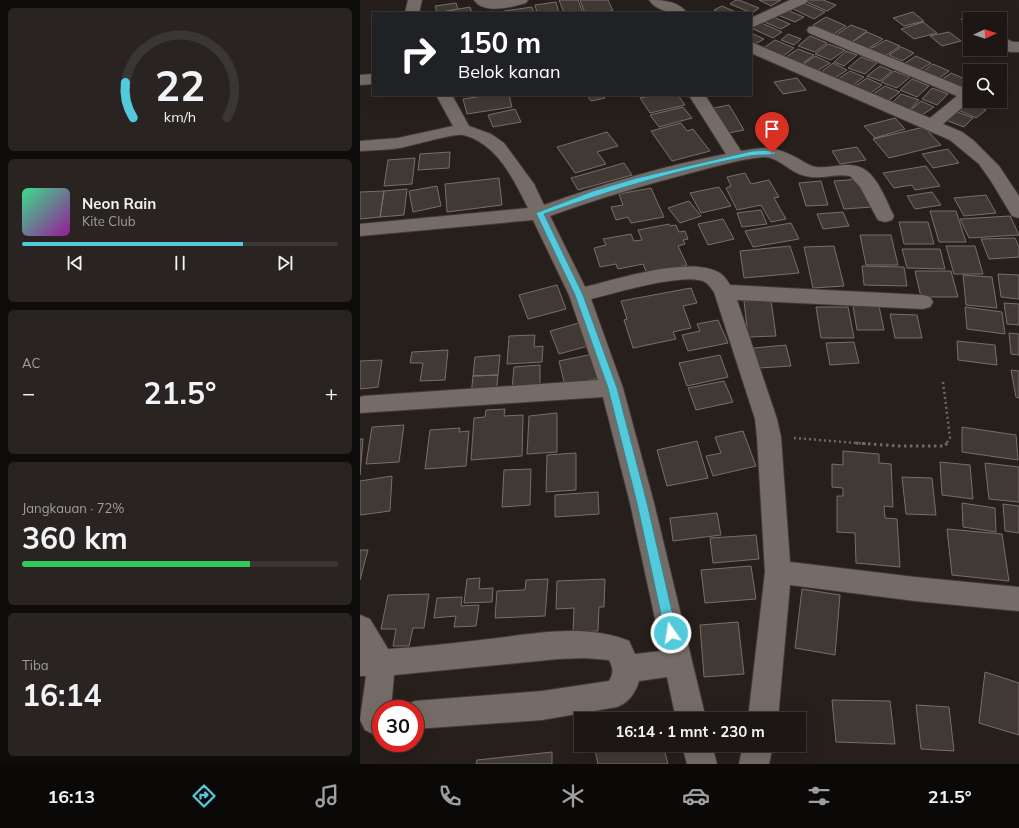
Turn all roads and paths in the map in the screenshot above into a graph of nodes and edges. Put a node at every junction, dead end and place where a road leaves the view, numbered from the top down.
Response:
1 (415, 0) edge
2 (481, 0) edge
3 (521, 0) edge
4 (656, 0) edge
5 (801, 0) edge
6 (412, 12) edge
7 (678, 12) edge
8 (752, 24) edge
9 (814, 30) dead end
10 (1007, 45) edge
11 (752, 47) edge
12 (1019, 47) edge
13 (372, 79) edge
14 (360, 80) edge
15 (963, 92) edge
16 (445, 96) edge
17 (698, 97) dead end
18 (963, 99) edge
19 (932, 124) junction
20 (462, 129) junction
21 (360, 146) edge
22 (736, 157) junction
23 (1019, 212) edge
24 (540, 213) junction
25 (885, 216) dead end
26 (360, 230) edge
27 (724, 292) junction
28 (579, 295) junction
29 (923, 302) dead end
30 (943, 382) dead end
31 (612, 388) junction
32 (363, 405) dead end
33 (769, 437) junction
34 (778, 572) junction
35 (1019, 600) edge
36 (360, 628) edge
37 (678, 662) junction
38 (370, 663) edge
39 (627, 669) junction
40 (689, 712) edge
41 (764, 712) edge
42 (424, 714) edge
43 (372, 721) edge
44 (699, 752) edge
45 (757, 752) edge
46 (702, 764) edge
47 (754, 764) edge

1 - 6 street
2 - 3 street
4 - 7 street
5 - 8 street
9 - 15 street
10 - 12 street
11 - 19 street
13 - 14 street
16 - 20 street
17 - 22 street
18 - 19 street
19 - 23 street
20 - 21 street
20 - 24 street
22 - 24 street
22 - 25 street
24 - 26 street
24 - 28 street
27 - 28 street
27 - 29 street
27 - 33 street
28 - 31 street
30 - 33 path
31 - 32 street
31 - 37 street
33 - 34 street
34 - 35 street
34 - 41 street
36 - 38 street
37 - 39 street
37 - 40 street
38 - 39 street
38 - 43 street
39 - 42 street
44 - 46 street
45 - 47 street

